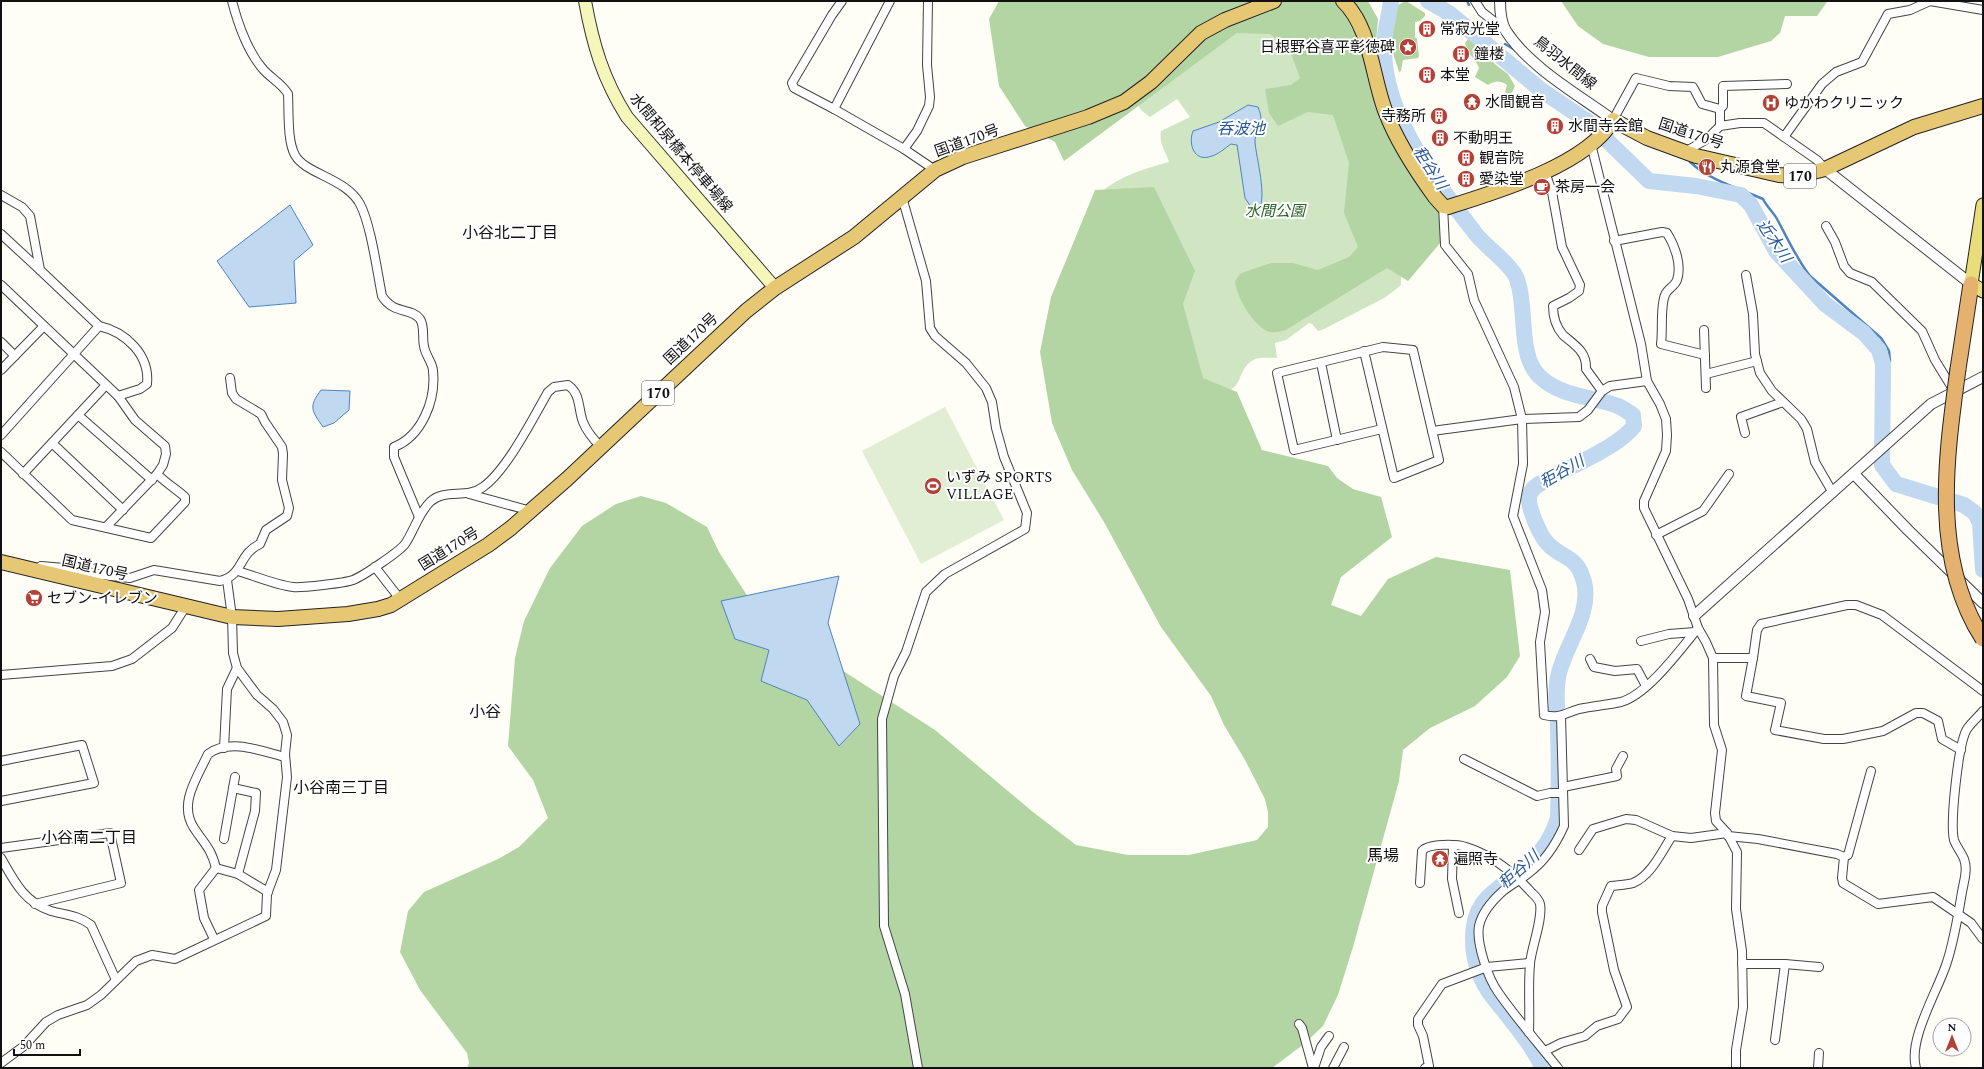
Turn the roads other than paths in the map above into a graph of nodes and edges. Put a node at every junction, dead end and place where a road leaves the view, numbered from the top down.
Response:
1 (232, 1) edge
2 (585, 1) edge
3 (842, 1) edge
4 (890, 1) edge
5 (928, 1) edge
6 (1274, 1) edge
7 (1342, 1) edge
8 (1475, 1) edge
9 (1500, 1) edge
10 (1983, 10) edge
11 (1505, 30) junction
12 (1787, 84) dead end
13 (1983, 106) edge
14 (834, 109) junction
15 (1720, 109) junction
16 (1611, 123) junction
17 (1720, 126) junction
18 (1784, 137) junction
19 (1593, 143) junction
20 (904, 149) junction
21 (1684, 152) junction
22 (1825, 169) junction
23 (935, 170) junction
24 (1544, 172) junction
25 (1, 195) edge
26 (902, 197) junction
27 (1983, 205) edge
28 (1446, 206) junction
29 (1826, 226) dead end
30 (1, 234) edge
31 (1614, 241) junction
32 (40, 270) junction
33 (1746, 275) dead end
34 (1, 285) edge
35 (1977, 287) edge
36 (775, 288) junction
37 (44, 326) junction
38 (99, 326) junction
39 (1704, 330) dead end
40 (1, 342) edge
41 (1364, 351) junction
42 (74, 355) junction
43 (1705, 355) junction
44 (15, 356) junction
45 (1757, 361) junction
46 (1321, 363) junction
47 (1, 370) edge
48 (1706, 374) junction
49 (230, 378) dead end
50 (1983, 378) edge
51 (1648, 381) junction
52 (106, 385) junction
53 (1706, 388) dead end
54 (1602, 390) junction
55 (1954, 392) junction
56 (118, 396) junction
57 (1783, 402) junction
58 (78, 415) junction
59 (1522, 420) junction
60 (1382, 429) junction
61 (1432, 431) junction
62 (1745, 432) dead end
63 (1, 435) edge
64 (1337, 440) junction
65 (52, 443) junction
66 (601, 447) junction
67 (1, 452) edge
68 (23, 474) junction
69 (1729, 474) dead end
70 (1854, 474) junction
71 (154, 477) junction
72 (1832, 492) junction
73 (469, 494) junction
74 (123, 510) junction
75 (531, 511) junction
76 (420, 518) junction
77 (106, 528) junction
78 (1656, 535) junction
79 (1, 562) edge
80 (375, 567) junction
81 (238, 571) junction
82 (38, 572) junction
83 (226, 580) junction
84 (400, 599) junction
85 (1983, 603) edge
86 (186, 606) junction
87 (1694, 616) junction
88 (232, 617) junction
89 (1697, 630) junction
90 (1983, 639) edge
91 (1641, 641) dead end
92 (1713, 658) junction
93 (1753, 658) junction
94 (1590, 659) dead end
95 (237, 668) junction
96 (1, 675) edge
97 (1646, 686) junction
98 (1983, 691) edge
99 (1983, 711) edge
100 (1561, 716) junction
101 (224, 748) junction
102 (1961, 750) junction
103 (1623, 756) dead end
104 (285, 757) junction
105 (1464, 759) dead end
106 (1, 762) edge
107 (1871, 771) dead end
108 (235, 777) dead end
109 (233, 788) junction
110 (1563, 790) junction
111 (1, 801) edge
112 (1727, 835) junction
113 (1672, 836) junction
114 (224, 839) dead end
115 (1452, 846) junction
116 (1, 848) edge
117 (1579, 850) dead end
118 (1844, 857) junction
119 (1, 858) edge
120 (216, 868) junction
121 (238, 874) junction
122 (1519, 879) junction
123 (1420, 883) dead end
124 (268, 892) junction
125 (34, 904) junction
126 (1460, 913) dead end
127 (1958, 913) junction
128 (214, 939) junction
129 (1983, 939) edge
130 (1530, 963) junction
131 (1742, 964) junction
132 (1785, 964) junction
133 (1487, 967) junction
134 (1819, 967) dead end
135 (116, 980) junction
136 (1299, 1024) dead end
137 (1529, 1032) junction
138 (1329, 1036) dead end
139 (1775, 1040) dead end
140 (1344, 1046) dead end
141 (1545, 1051) junction
142 (1819, 1053) dead end
143 (1, 1063) edge
144 (918, 1068) edge
145 (1314, 1068) edge
146 (1333, 1068) edge
147 (1425, 1068) edge
148 (1558, 1068) edge
149 (1736, 1068) edge
150 (1818, 1068) edge
151 (1916, 1068) edge

1 - 76 street
2 - 36 main road, 水間和泉橋本停車場線
3 - 14 street
4 - 14 street
5 - 20 street
6 - 23 highway, 国道170号 / 170
7 - 28 highway
8 - 11 street
9 - 11 street
10 - 18 street
11 - 16 street, 鳥羽水間線
12 - 15 street
13 - 22 highway, 国道170号 / 170
14 - 20 street
15 - 16 street
15 - 17 street
16 - 19 highway
16 - 21 highway, 国道170号 / 170
17 - 18 street
17 - 21 street
18 - 22 street
19 - 24 highway
19 - 31 street
20 - 23 street
21 - 22 highway, 国道170号 / 170
22 - 35 street
23 - 26 highway, 国道170号 / 170
24 - 28 highway
24 - 54 street
25 - 32 street
26 - 36 highway, 国道170号 / 170
26 - 144 street
27 - 35 main road
28 - 59 street
29 - 55 street
30 - 32 street
31 - 43 street
31 - 51 street
32 - 38 street
33 - 45 street
34 - 37 street
35 - 90 highway, bridge
36 - 66 highway, 国道170号 / 170
37 - 42 street
37 - 44 street
38 - 42 street
38 - 56 street
39 - 43 street
40 - 44 street
41 - 46 street
41 - 60 street
41 - 61 street
42 - 52 street
42 - 63 street
43 - 48 street
44 - 47 street
45 - 48 street
45 - 57 street
46 - 64 street
46 - 64 street
48 - 53 street
49 - 81 street
50 - 55 street
51 - 54 street
51 - 78 street
52 - 56 street
52 - 58 street
54 - 59 street
55 - 70 street
56 - 71 street
57 - 62 street
57 - 72 street
58 - 65 street
58 - 71 street
59 - 61 street
59 - 100 street
60 - 61 street
60 - 64 street
65 - 68 street
65 - 74 street
66 - 73 street
66 - 75 highway, 国道170号 / 170
67 - 68 street
68 - 77 street
69 - 78 street
70 - 72 street
70 - 85 street
71 - 74 street
71 - 77 street
72 - 87 street
73 - 75 street
73 - 76 street
74 - 77 street
75 - 84 highway, 国道170号 / 170
76 - 80 street
78 - 87 street
79 - 82 highway, 国道170号 / 170
80 - 81 street
80 - 84 street
81 - 83 street
82 - 83 street
82 - 86 highway, 国道170号 / 170
83 - 88 street
84 - 88 highway, 国道170号 / 170
86 - 88 highway, 国道170号 / 170
86 - 96 street
87 - 89 street
88 - 95 street
89 - 91 street
89 - 92 street
89 - 97 street
92 - 93 street
92 - 112 street
93 - 98 street
93 - 102 street
94 - 97 street
95 - 101 street
95 - 104 street
97 - 100 street
99 - 102 street
100 - 110 street
101 - 104 street
101 - 120 street
102 - 127 street
103 - 110 street
104 - 124 street
105 - 110 street
106 - 111 street
107 - 118 street
108 - 109 street
109 - 114 street
109 - 121 street
110 - 122 street
112 - 113 street
112 - 118 street
112 - 131 street
113 - 117 street
113 - 141 street
115 - 122 street
115 - 123 street
115 - 126 street
116 - 125 street
118 - 127 street
119 - 125 street
120 - 121 street
120 - 128 street
121 - 124 street
122 - 130 street
122 - 133 street
124 - 128 street
125 - 135 street
127 - 129 street
127 - 151 street
128 - 135 street
130 - 133 street
130 - 137 street
131 - 132 street
131 - 149 street
132 - 134 street
132 - 139 street
133 - 137 street
133 - 147 street
135 - 143 street
136 - 145 street
137 - 141 street
138 - 145 street
140 - 146 street
141 - 148 street
142 - 150 street

